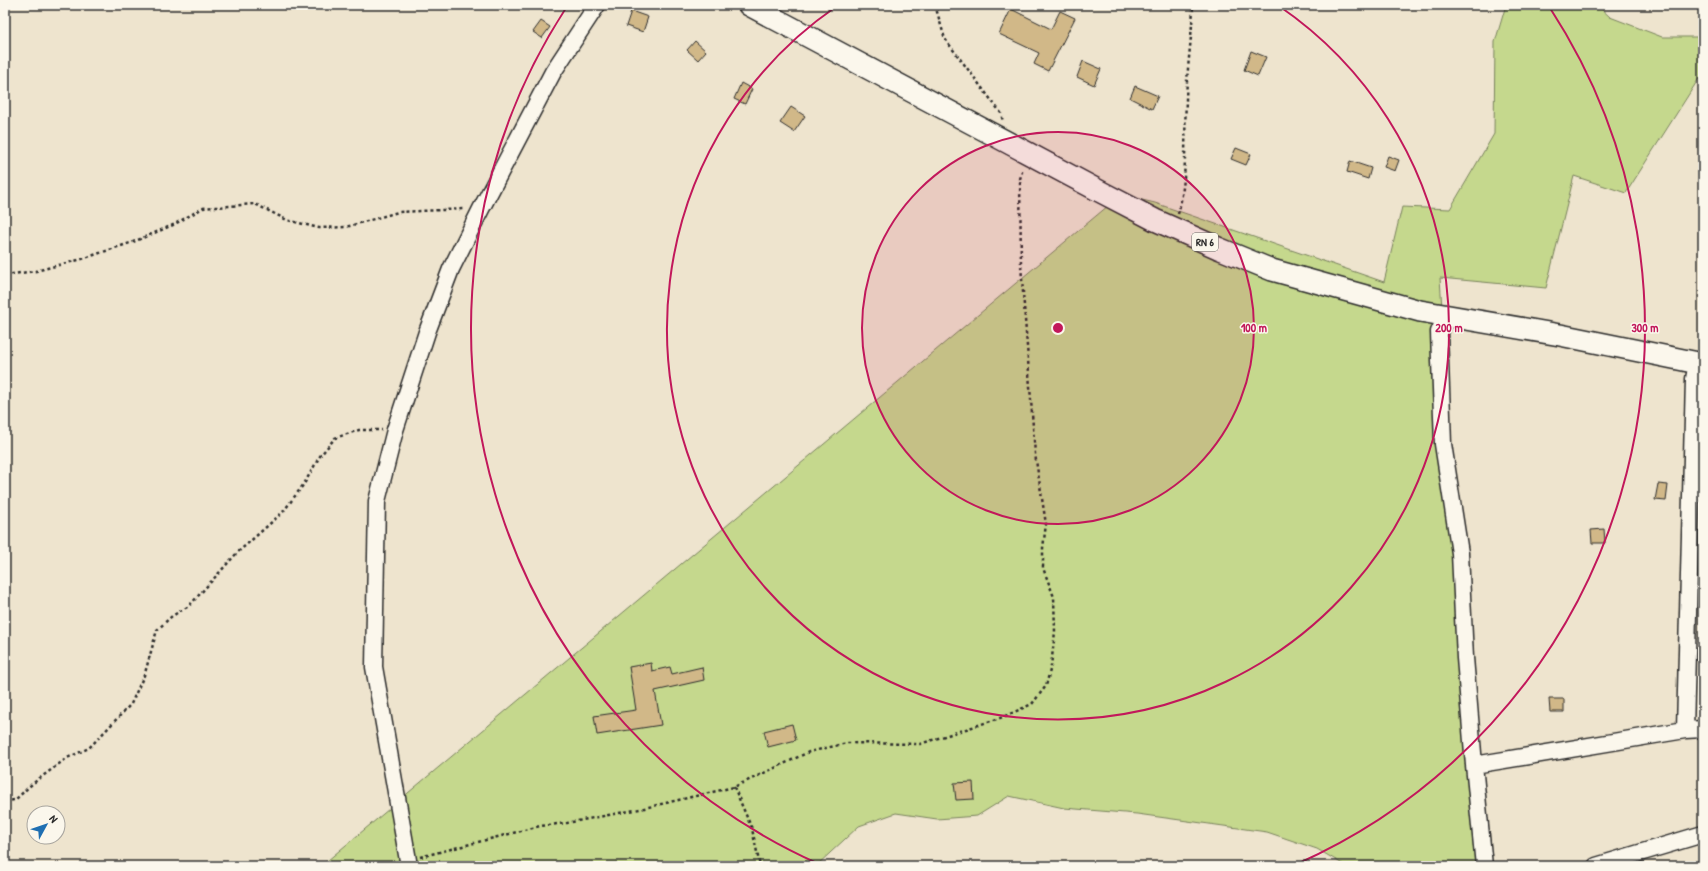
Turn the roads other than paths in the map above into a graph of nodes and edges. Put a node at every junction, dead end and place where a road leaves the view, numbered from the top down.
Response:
1 (597, 5) edge
2 (749, 5) edge
3 (1446, 316) junction
4 (1700, 364) edge
5 (1703, 729) edge
6 (1685, 730) junction
7 (1474, 765) junction
8 (1703, 834) edge
9 (408, 862) edge
10 (1484, 866) edge
11 (1596, 866) edge

1 - 9 street
2 - 3 main road, RN 6
3 - 4 main road, RN 6
3 - 7 street
4 - 6 street
5 - 6 street
6 - 7 street
7 - 10 street
8 - 11 street

